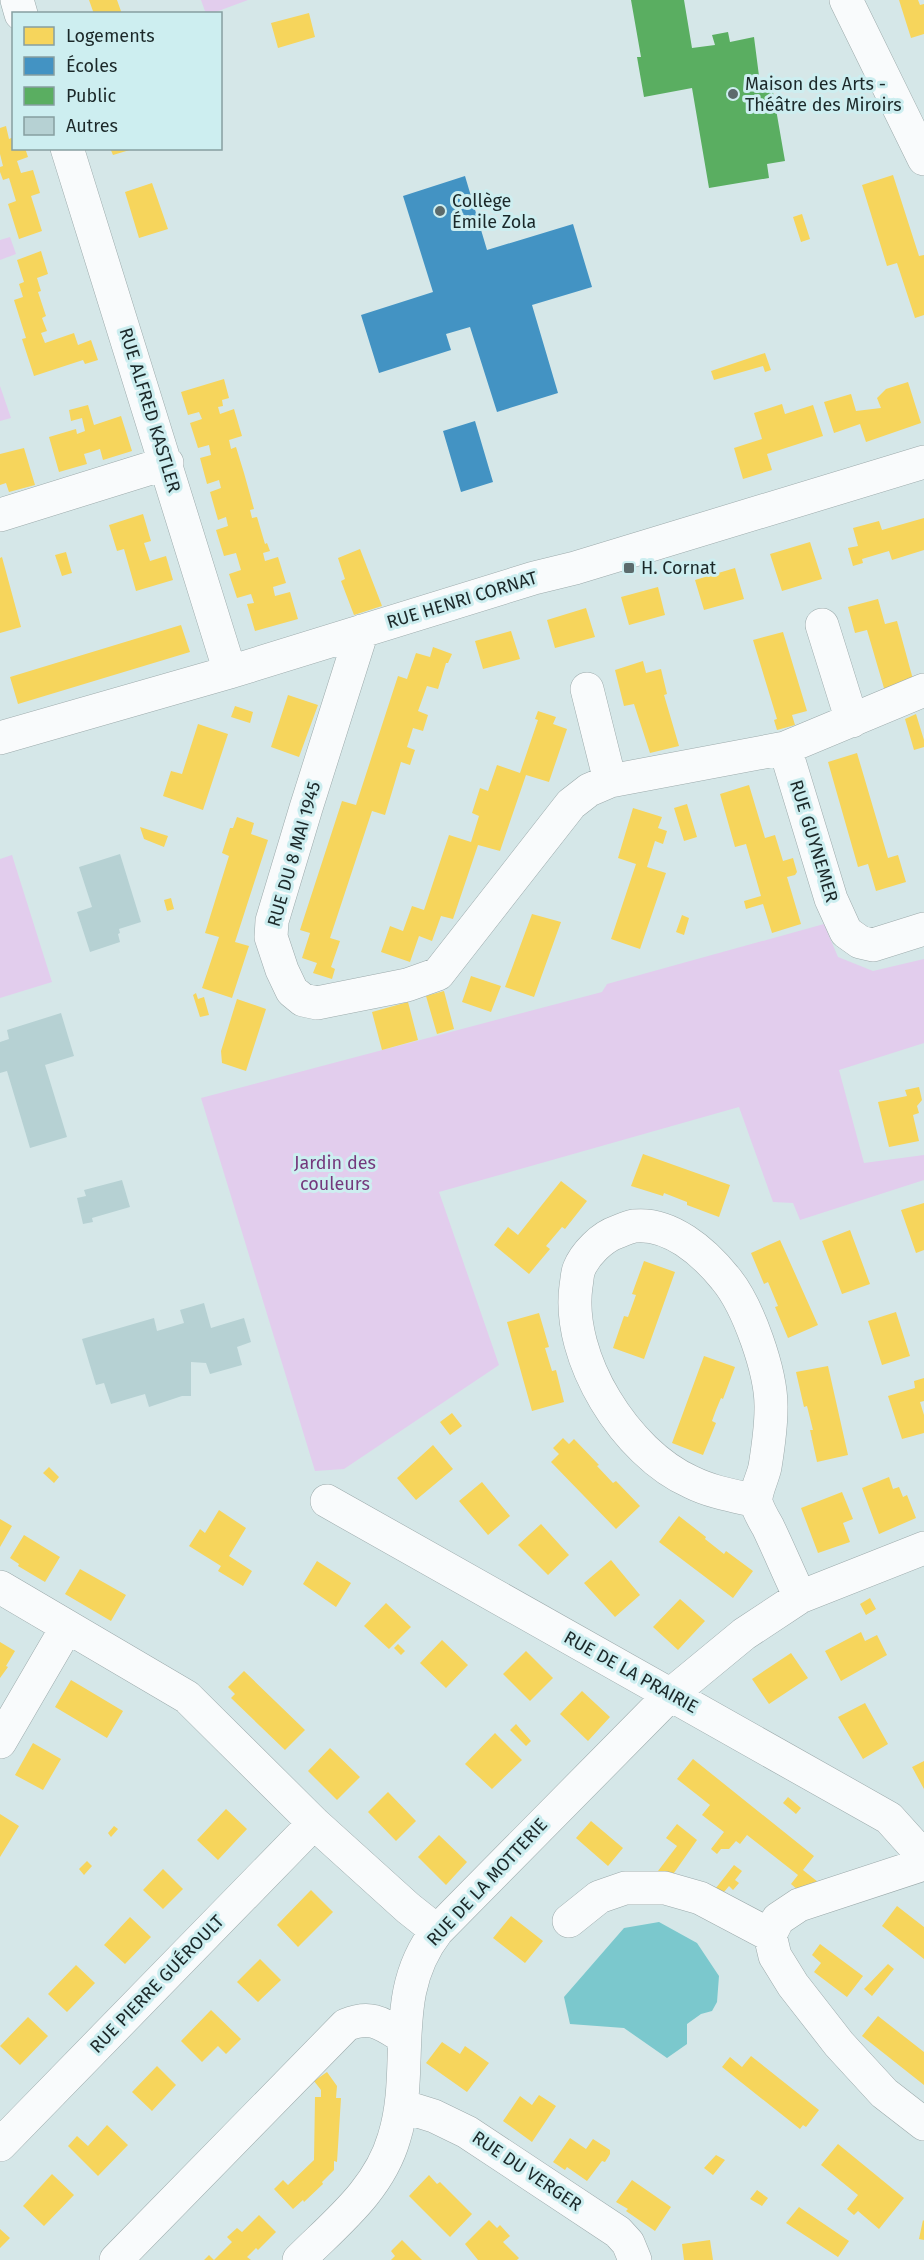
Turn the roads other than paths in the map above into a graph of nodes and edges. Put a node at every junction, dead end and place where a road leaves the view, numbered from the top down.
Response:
1 (846, 0) edge
2 (68, 150) edge
3 (924, 159) edge
4 (924, 462) edge
5 (167, 464) junction
6 (0, 515) edge
7 (822, 624) dead end
8 (362, 631) junction
9 (230, 672) junction
10 (587, 689) dead end
11 (924, 690) edge
12 (852, 721) junction
13 (0, 738) edge
14 (785, 748) junction
15 (610, 781) junction
16 (924, 929) edge
17 (327, 1501) dead end
18 (756, 1501) junction
19 (924, 1548) edge
20 (0, 1587) edge
21 (800, 1597) junction
22 (67, 1627) junction
23 (670, 1695) junction
24 (0, 1742) edge
25 (314, 1823) junction
26 (924, 1857) edge
27 (924, 1864) edge
28 (569, 1921) dead end
29 (437, 1930) junction
30 (770, 1935) junction
31 (403, 2037) junction
32 (402, 2106) junction
33 (924, 2124) edge
34 (0, 2145) edge
35 (116, 2260) edge
36 (299, 2260) edge
37 (635, 2260) edge

1 - 3 street
2 - 5 street, RUE ALFRED KASTLER
4 - 8 street, RUE HENRI CORNAT
5 - 6 street
5 - 9 street, RUE ALFRED KASTLER
7 - 12 street
8 - 9 street, RUE HENRI CORNAT
8 - 15 street, RUE DU 8 MAI 1945
9 - 13 street, RUE HENRI CORNAT
10 - 15 street
11 - 12 street, RUE DU 8 MAI 1945
12 - 14 street, RUE DU 8 MAI 1945
14 - 15 street, RUE DU 8 MAI 1945
14 - 16 street, RUE GUYNEMER
17 - 23 street, RUE DE LA PRAIRIE
18 - 18 street
18 - 21 street
19 - 21 street, RUE DE LA MOTTERIE
20 - 22 street
21 - 23 street, RUE DE LA MOTTERIE
22 - 24 street
22 - 25 street
23 - 26 street, RUE DE LA PRAIRIE
23 - 29 street, RUE DE LA MOTTERIE
25 - 29 street
25 - 34 street, RUE PIERRE GUÉROULT
27 - 30 street
28 - 30 street
29 - 31 street, RUE DE LA MOTTERIE
30 - 33 street
31 - 32 street, RUE DE LA MOTTERIE
31 - 35 street
32 - 36 street, RUE DE LA MOTTERIE
32 - 37 street, RUE DU VERGER

